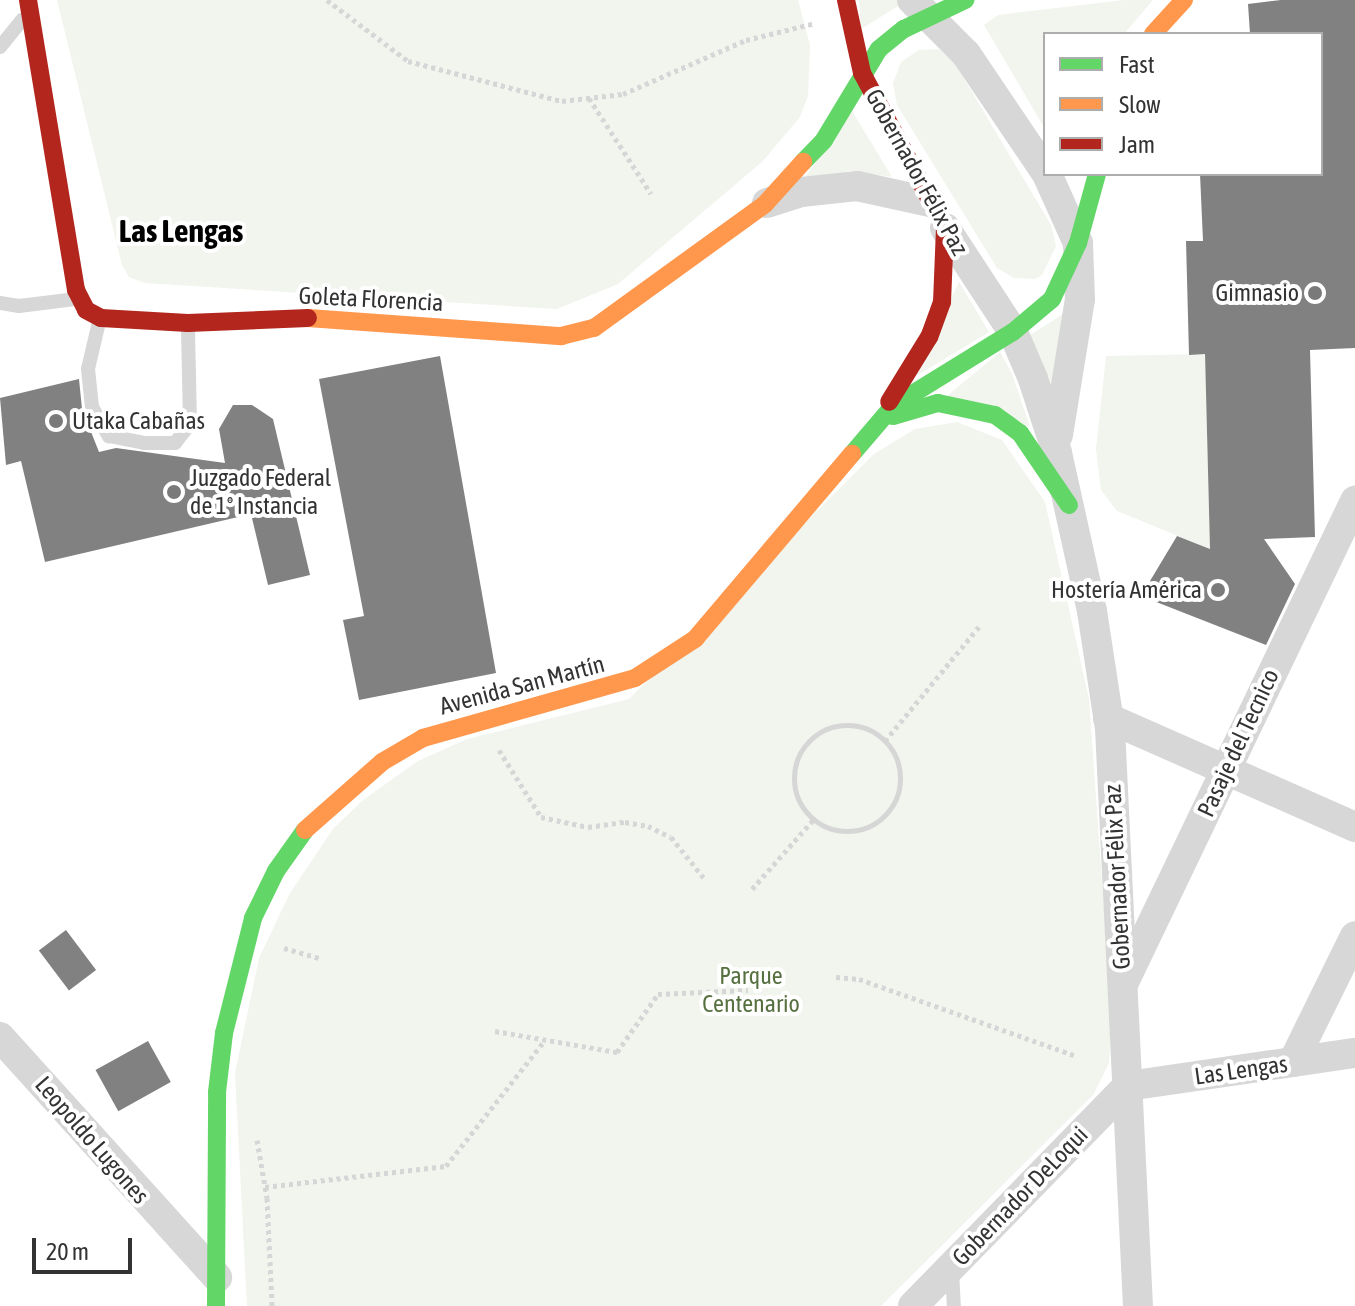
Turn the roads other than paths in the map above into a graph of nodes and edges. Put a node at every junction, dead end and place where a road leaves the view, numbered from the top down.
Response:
1 (846, 0) edge
2 (965, 0) edge
3 (1184, 0) edge
4 (29, 5) edge
5 (921, 8) edge
6 (1155, 32) edge
7 (0, 47) edge
8 (862, 73) junction
9 (1043, 168) edge
10 (1047, 176) edge
11 (1096, 176) edge
12 (930, 202) junction
13 (765, 204) junction
14 (945, 228) junction
15 (1078, 243) junction
16 (80, 298) junction
17 (0, 303) edge
18 (101, 318) junction
19 (188, 323) junction
20 (1013, 332) junction
21 (877, 422) junction
22 (1057, 453) junction
23 (1355, 501) edge
24 (1069, 505) junction
25 (1342, 559) edge
26 (1108, 718) junction
27 (1226, 770) junction
28 (1355, 827) edge
29 (1355, 936) edge
30 (1122, 985) junction
31 (0, 1037) edge
32 (1355, 1053) edge
33 (1293, 1062) junction
34 (1128, 1086) junction
35 (952, 1266) junction
36 (216, 1292) edge
37 (913, 1306) edge
38 (954, 1306) edge
39 (1138, 1306) edge

1 - 8 main road, Gobernador Félix Paz
2 - 5 main road, Goleta Florencia
3 - 6 main road
4 - 7 lane
4 - 16 main road
5 - 8 main road, Goleta Florencia
5 - 9 street, Gobernador Félix Paz
8 - 12 main road, Gobernador Félix Paz
8 - 13 main road, Goleta Florencia
10 - 15 street, Gobernador Félix Paz
11 - 15 main road
12 - 13 street
12 - 14 main road, Gobernador Félix Paz
13 - 19 main road, Goleta Florencia
14 - 20 street, Gobernador Félix Paz
14 - 21 main road, Avenida San Martín
15 - 20 main road
15 - 22 street, Gobernador Félix Paz
16 - 17 lane
16 - 18 main road
18 - 19 main road, Goleta Florencia
18 - 19 lane
20 - 21 main road, Avenida San Martín
20 - 22 street, Gobernador Félix Paz
21 - 24 main road
21 - 36 main road, Avenida San Martín
22 - 24 street, Gobernador Félix Paz
23 - 25 street, Pasaje del Tecnico
24 - 26 street, Gobernador Félix Paz
25 - 27 street, Pasaje del Tecnico
26 - 27 street
26 - 30 street, Gobernador Félix Paz
27 - 28 street
27 - 30 street, Pasaje del Tecnico
29 - 33 street
30 - 34 street, Gobernador Félix Paz
31 - 36 street, Leopoldo Lugones
32 - 33 street, Las Lengas
33 - 34 street, Las Lengas
34 - 35 street, Gobernador DeLoqui
34 - 39 street, Gobernador Félix Paz
35 - 37 street, Gobernador DeLoqui
35 - 38 lane

